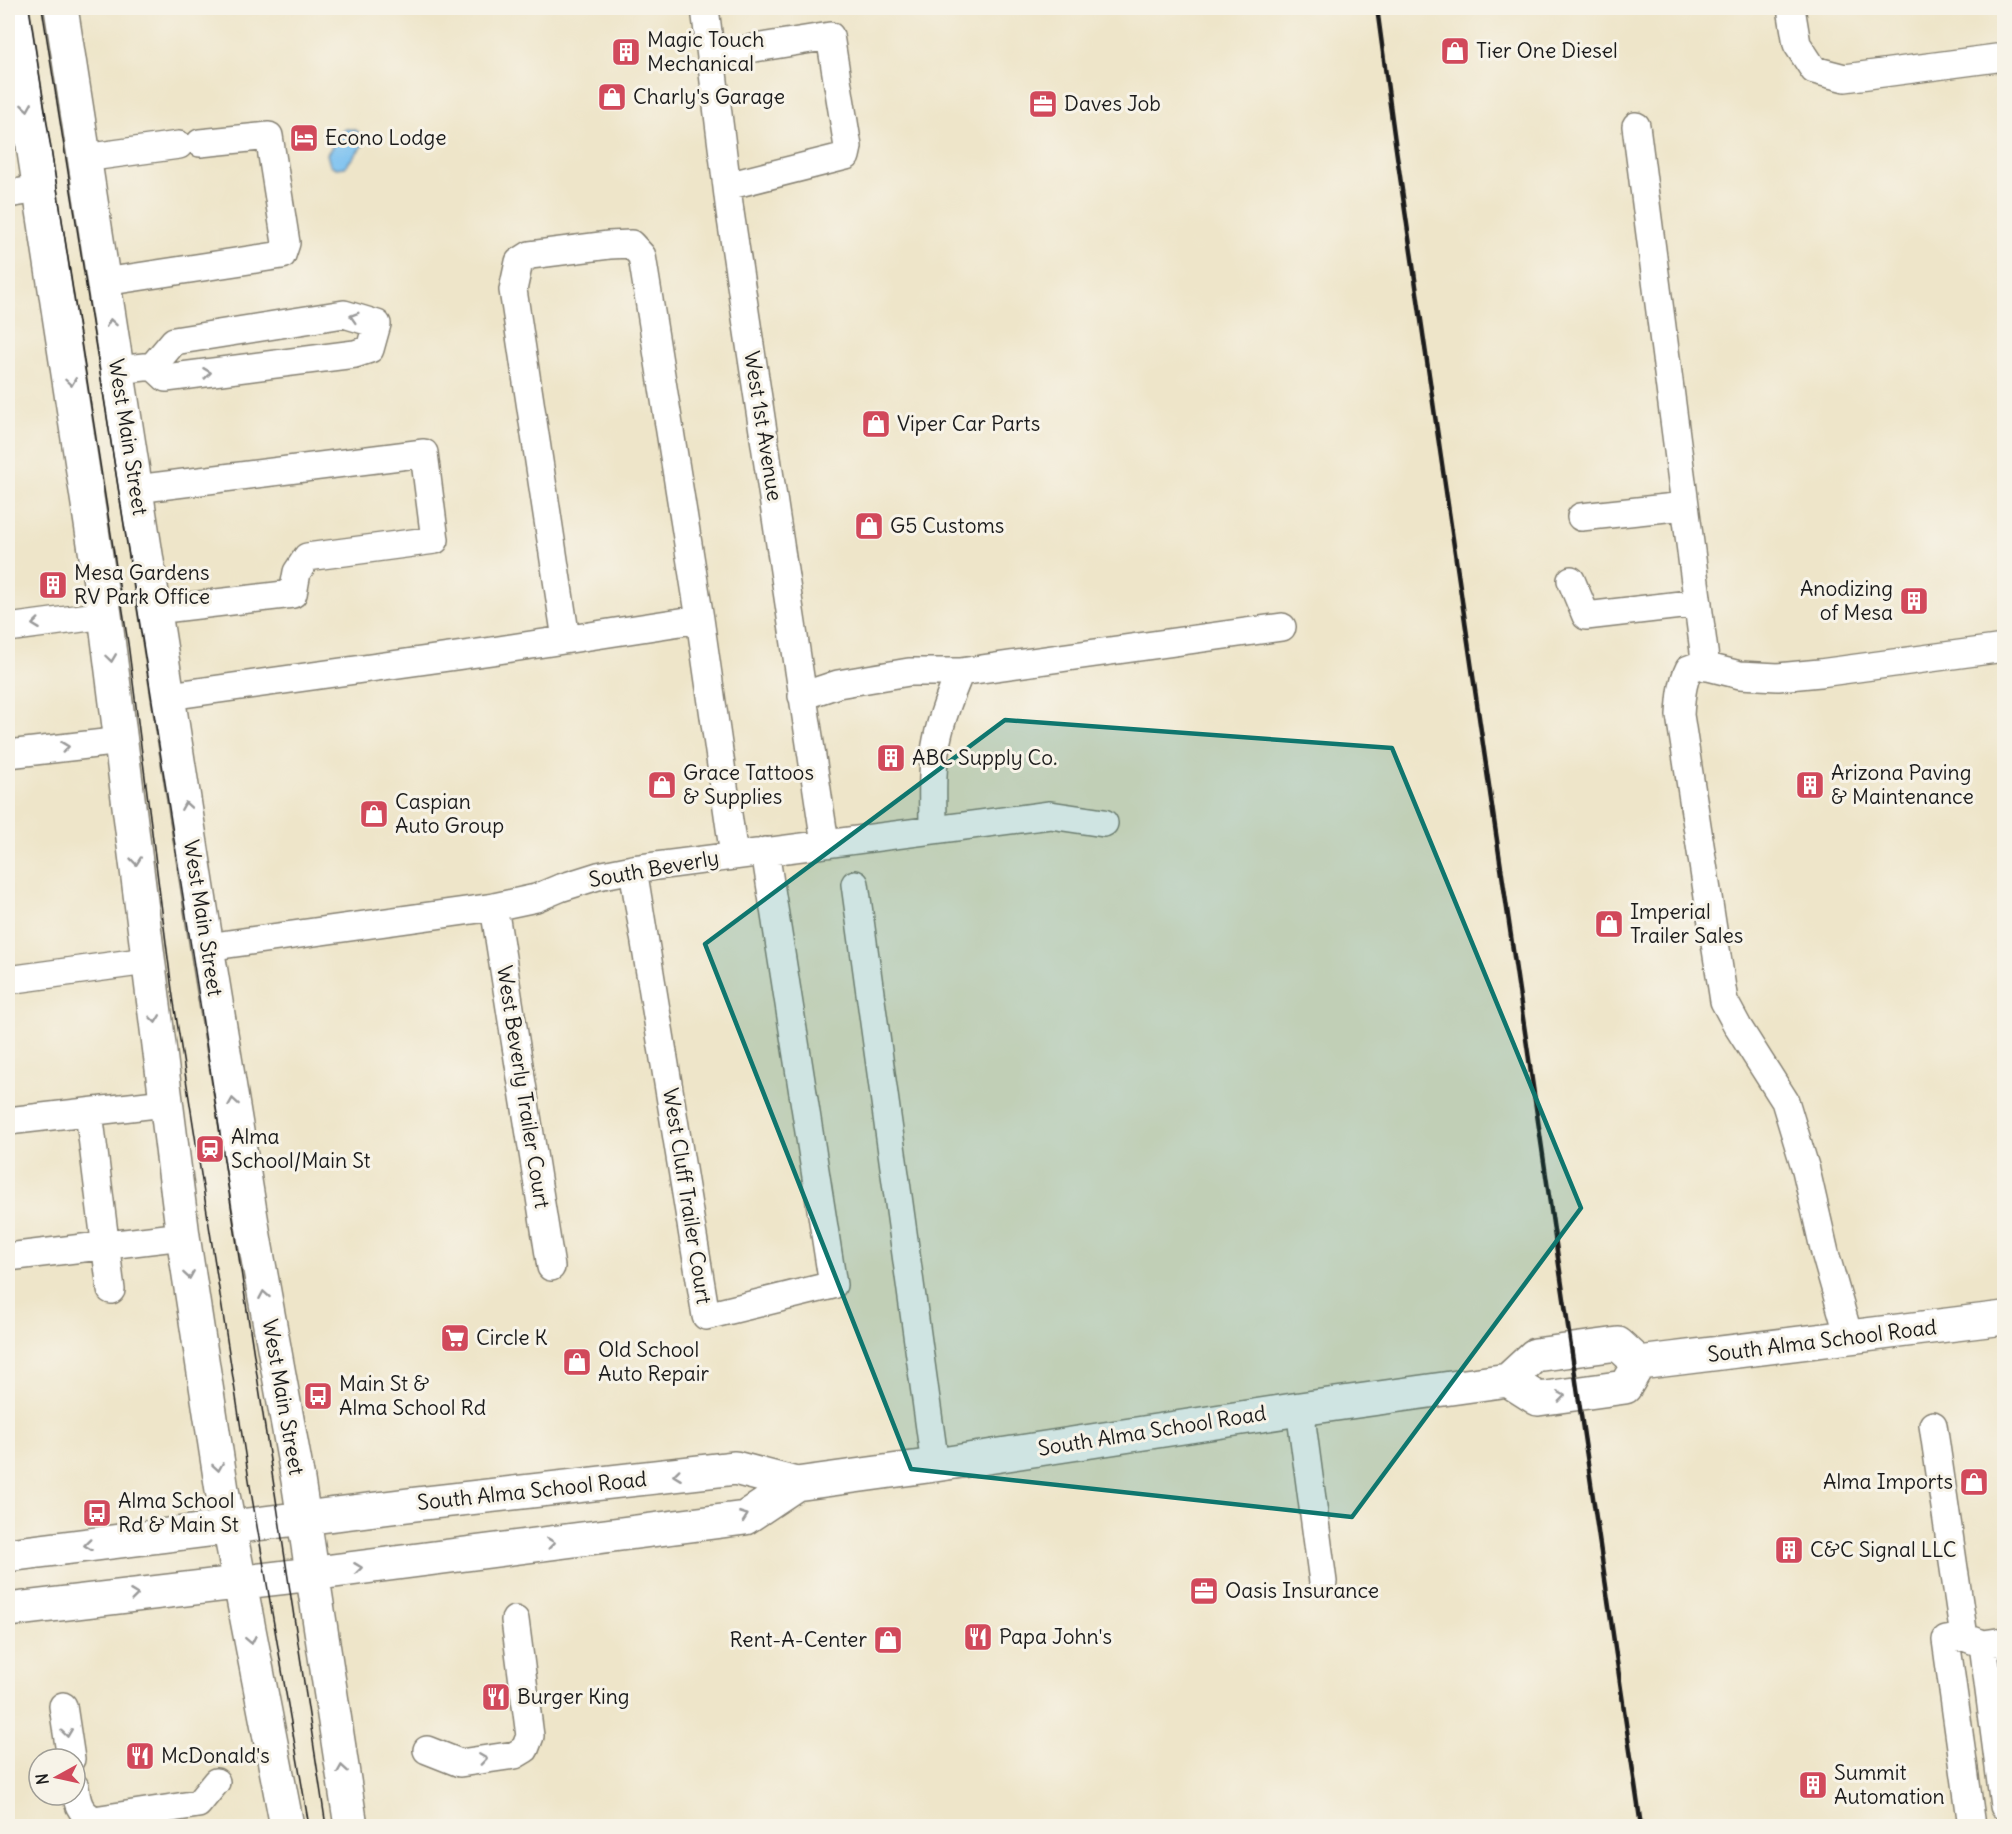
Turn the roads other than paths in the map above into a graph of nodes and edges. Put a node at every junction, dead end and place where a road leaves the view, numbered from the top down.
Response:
1 (12, 8) edge
2 (61, 8) edge
3 (705, 8) edge
4 (1791, 8) edge
5 (711, 55) junction
6 (2004, 57) edge
7 (1636, 126) dead end
8 (84, 158) junction
9 (727, 186) junction
10 (40, 189) junction
11 (8, 194) edge
12 (104, 282) junction
13 (153, 366) junction
14 (118, 370) junction
15 (136, 489) junction
16 (1685, 506) junction
17 (1581, 517) dead end
18 (1571, 580) dead end
19 (1698, 603) junction
20 (155, 610) junction
21 (105, 615) junction
22 (700, 619) junction
23 (1282, 627) dead end
24 (8, 628) edge
25 (566, 639) junction
26 (2004, 648) edge
27 (1706, 667) junction
28 (960, 672) junction
29 (169, 696) junction
30 (802, 696) junction
31 (122, 741) junction
32 (8, 754) edge
33 (1104, 824) dead end
34 (933, 830) junction
35 (825, 843) junction
36 (765, 851) junction
37 (734, 856) junction
38 (633, 868) junction
39 (855, 884) dead end
40 (494, 907) junction
41 (207, 947) junction
42 (147, 961) junction
43 (8, 980) edge
44 (165, 1103) junction
45 (88, 1112) junction
46 (8, 1121) edge
47 (183, 1236) junction
48 (106, 1245) junction
49 (8, 1257) edge
50 (551, 1267) dead end
51 (111, 1290) dead end
52 (2004, 1318) edge
53 (1849, 1337) junction
54 (1639, 1363) junction
55 (1508, 1380) junction
56 (1300, 1409) junction
57 (1933, 1425) dead end
58 (935, 1465) junction
59 (796, 1484) junction
60 (304, 1518) junction
61 (229, 1527) junction
62 (8, 1555) edge
63 (312, 1574) junction
64 (241, 1582) junction
65 (1323, 1582) dead end
66 (8, 1610) edge
67 (514, 1620) dead end
68 (1984, 1641) edge
69 (63, 1706) dead end
70 (69, 1747) edge
71 (427, 1750) dead end
72 (216, 1782) dead end
73 (2004, 1806) edge
74 (80, 1807) edge
75 (287, 1827) edge
76 (351, 1827) edge
77 (1972, 1827) edge

1 -> 10 main road
2 - 8 main road, West Main Street
3 - 5 street, West 1st Avenue
4 - 6 street
5 - 9 street, West 1st Avenue
5 - 9 street
7 - 16 street
8 - 12 main road, West Main Street
8 - 12 street
9 - 30 street, West 1st Avenue
10 - 11 street
10 -> 21 main road
14 -> 12 main road, West Main Street
13 -> 13 street
13 - 14 street
14 - 15 main road, West Main Street
15 - 20 main road, West Main Street
15 - 20 street
16 - 17 street
16 - 19 street
18 - 19 street
19 - 27 street
20 - 29 main road, West Main Street
21 -> 24 street
21 -> 31 main road
22 - 25 street
22 - 25 street
22 - 37 street
23 - 28 street
25 - 29 street
26 - 27 street
27 - 53 street
28 - 30 street
28 - 34 street
41 -> 29 main road, West Main Street
30 - 35 street, West 1st Avenue
32 -> 31 street
31 -> 42 main road
33 - 34 street, South Beverly
34 - 35 street, South Beverly
35 - 36 street, South Beverly
36 - 37 street, South Beverly
36 - 38 street, West Cluff Trailer Court
37 - 38 street, South Beverly
38 - 40 street, South Beverly
39 - 58 street
40 - 41 street, South Beverly
40 - 50 street, West Beverly Trailer Court
60 -> 41 main road, West Main Street
42 - 43 street
42 -> 44 main road
44 - 45 street
44 - 47 main road
45 - 46 street
45 - 48 street
47 - 48 street
47 -> 61 main road
48 - 49 street
48 - 51 street
52 - 53 main road, South Alma School Road
53 - 54 main road, South Alma School Road
54 - 55 main road
55 -> 54 main road
55 - 56 main road, South Alma School Road
56 - 58 main road, South Alma School Road
56 - 65 street
57 - 68 street
58 - 59 main road, South Alma School Road
59 -> 60 main road, South Alma School Road
63 -> 59 main road, South Alma School Road
60 - 61 main road, South Alma School Road
60 - 63 main road, West Main Street
61 -> 62 main road, South Alma School Road
61 - 64 main road
63 - 64 main road, South Alma School Road
76 -> 63 main road, West Main Street
66 -> 64 main road, South Alma School Road
64 -> 75 main road
71 -> 67 street
68 - 73 street
68 - 77 street
69 -> 70 street
72 - 74 street

